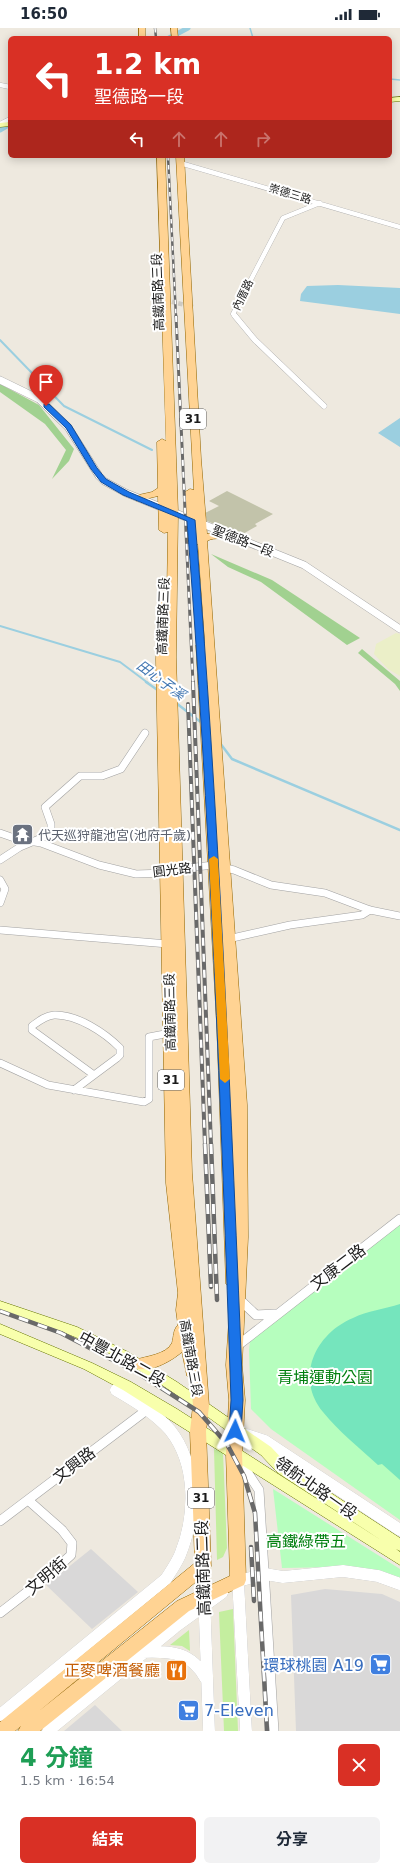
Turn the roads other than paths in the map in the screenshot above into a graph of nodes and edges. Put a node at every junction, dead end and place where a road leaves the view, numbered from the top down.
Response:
1 (154, 158) edge
2 (160, 158) edge
3 (172, 158) edge
4 (180, 160) edge
5 (320, 203) junction
6 (176, 209) junction
7 (182, 217) junction
8 (400, 226) edge
9 (0, 380) edge
10 (191, 390) junction
11 (184, 406) junction
12 (324, 406) dead end
13 (162, 490) junction
14 (190, 497) junction
15 (137, 498) junction
16 (171, 500) junction
17 (168, 511) junction
18 (194, 524) junction
19 (172, 530) junction
20 (227, 535) junction
21 (201, 542) junction
22 (400, 629) edge
23 (166, 658) junction
24 (208, 680) junction
25 (145, 733) dead end
26 (0, 833) edge
27 (32, 842) junction
28 (0, 860) edge
29 (219, 866) junction
30 (172, 871) junction
31 (0, 880) edge
32 (0, 903) edge
33 (370, 910) junction
34 (400, 916) edge
35 (0, 930) edge
36 (228, 938) junction
37 (168, 944) junction
38 (231, 990) junction
39 (180, 1003) junction
40 (223, 1029) junction
41 (170, 1033) junction
42 (0, 1063) edge
43 (94, 1075) junction
44 (74, 1090) junction
45 (400, 1219) edge
46 (185, 1293) junction
47 (239, 1299) junction
48 (0, 1306) edge
49 (183, 1310) junction
50 (275, 1314) junction
51 (0, 1329) edge
52 (235, 1347) junction
53 (197, 1349) junction
54 (140, 1364) junction
55 (116, 1390) dead end
56 (201, 1406) junction
57 (148, 1409) junction
58 (198, 1431) junction
59 (235, 1431) junction
60 (234, 1453) junction
61 (28, 1500) junction
62 (0, 1521) edge
63 (400, 1530) edge
64 (400, 1545) edge
65 (400, 1559) edge
66 (203, 1566) junction
67 (265, 1574) junction
68 (238, 1580) junction
69 (400, 1584) edge
70 (164, 1598) junction
71 (204, 1601) junction
72 (0, 1613) edge
73 (112, 1623) junction
74 (143, 1652) junction
75 (207, 1682) junction
76 (0, 1715) edge
77 (2, 1731) edge
78 (28, 1731) edge
79 (48, 1731) edge
80 (209, 1731) edge
81 (246, 1731) edge
82 (274, 1731) edge

1 - 13 main road, 高鐵南路三段 / 31
2 - 16 main road, 高鐵南路三段 / 31
3 - 6 main road, 高鐵南路三段 / 31
4 - 5 street, 崇德三路
4 - 7 main road, 高鐵南路三段 / 31
5 - 8 street, 崇德三路
5 - 12 street, 內厝路
6 - 7 main road
6 - 11 main road, 高鐵南路三段 / 31
7 - 10 main road, 高鐵南路三段 / 31
9 - 15 street, 聖德路一段
10 - 11 main road
10 - 18 main road, 高鐵南路三段 / 31
11 - 14 main road, 高鐵南路三段 / 31
13 - 15 main road
13 - 17 main road, 高鐵南路三段 / 31
14 - 16 main road
14 - 18 main road, 高鐵南路三段 / 31
15 - 17 street, 聖德路一段
16 - 17 main road, 高鐵南路三段 / 31
17 - 18 street, 聖德路一段
17 - 19 main road, 高鐵南路三段 / 31
17 - 23 main road, 高鐵南路三段 / 31
18 - 19 main road
18 - 20 street, 聖德路一段
18 - 21 main road, 高鐵南路三段 / 31
18 - 24 main road, 高鐵南路三段 / 31
19 - 23 main road, 高鐵南路三段 / 31
20 - 21 main road
20 - 22 street, 聖德路一段
21 - 24 main road, 高鐵南路三段 / 31
23 - 30 main road, 高鐵南路三段 / 31
24 - 29 main road, 高鐵南路三段 / 31
25 - 27 street
26 - 27 street, 圓光路
27 - 28 street
27 - 30 street, 圓光路
29 - 30 street, 圓光路
29 - 33 street, 圓光路
29 - 36 main road, 高鐵南路三段 / 31
29 - 40 main road, 高鐵南路三段 / 31
30 - 37 main road, 高鐵南路三段 / 31
30 - 39 main road, 高鐵南路三段 / 31
31 - 32 street
33 - 34 street, 圓光路
33 - 36 street, 圓光路
35 - 37 street
36 - 38 main road, 高鐵南路三段 / 31
37 - 41 main road, 高鐵南路三段 / 31
38 - 40 main road
38 - 47 main road, 高鐵南路三段 / 31
39 - 41 main road
39 - 53 main road, 高鐵南路三段 / 31
40 - 52 main road, 高鐵南路三段 / 31
41 - 44 street
41 - 46 main road, 高鐵南路三段 / 31
42 - 44 street
43 - 43 street
43 - 44 street
45 - 50 street, 文康二路
46 - 49 main road, 高鐵南路三段 / 31
46 - 53 main road
47 - 50 street
47 - 52 main road, 高鐵南路三段 / 31
48 - 54 main road, 中豐北路二段
49 - 54 main road
49 - 56 main road, 高鐵南路三段 / 31
50 - 52 street, 文康二路
51 - 58 main road, 中豐北路二段
52 - 59 main road, 高鐵南路三段 / 31
53 - 56 main road, 高鐵南路三段 / 31
54 - 56 main road, 中豐北路二段
55 - 57 street, 高鐵南路二段
56 - 58 main road, 高鐵南路二段 / 31
56 - 59 main road, 中豐北路二段
57 - 61 street, 文興路
57 - 73 street, 高鐵南路二段
58 - 60 main road, 中豐北路二段
58 - 66 main road, 高鐵南路二段 / 31
59 - 60 main road, 31
59 - 63 street, 領航北路一段
59 - 64 main road, 領航北路一段
60 - 65 main road, 領航北路一段
60 - 67 street
60 - 68 main road, 31
61 - 62 street, 文興路
61 - 72 street, 文明街
66 - 70 main road
66 - 71 street, 高鐵南路二段
67 - 68 street
67 - 69 street
67 - 82 street
68 - 71 main road
68 - 81 street
70 - 73 street
70 - 77 main road
71 - 74 street
71 - 75 street, 高鐵南路二段
71 - 78 main road
73 - 76 street
74 - 75 street
74 - 79 street
75 - 80 street, 高鐵南路二段

